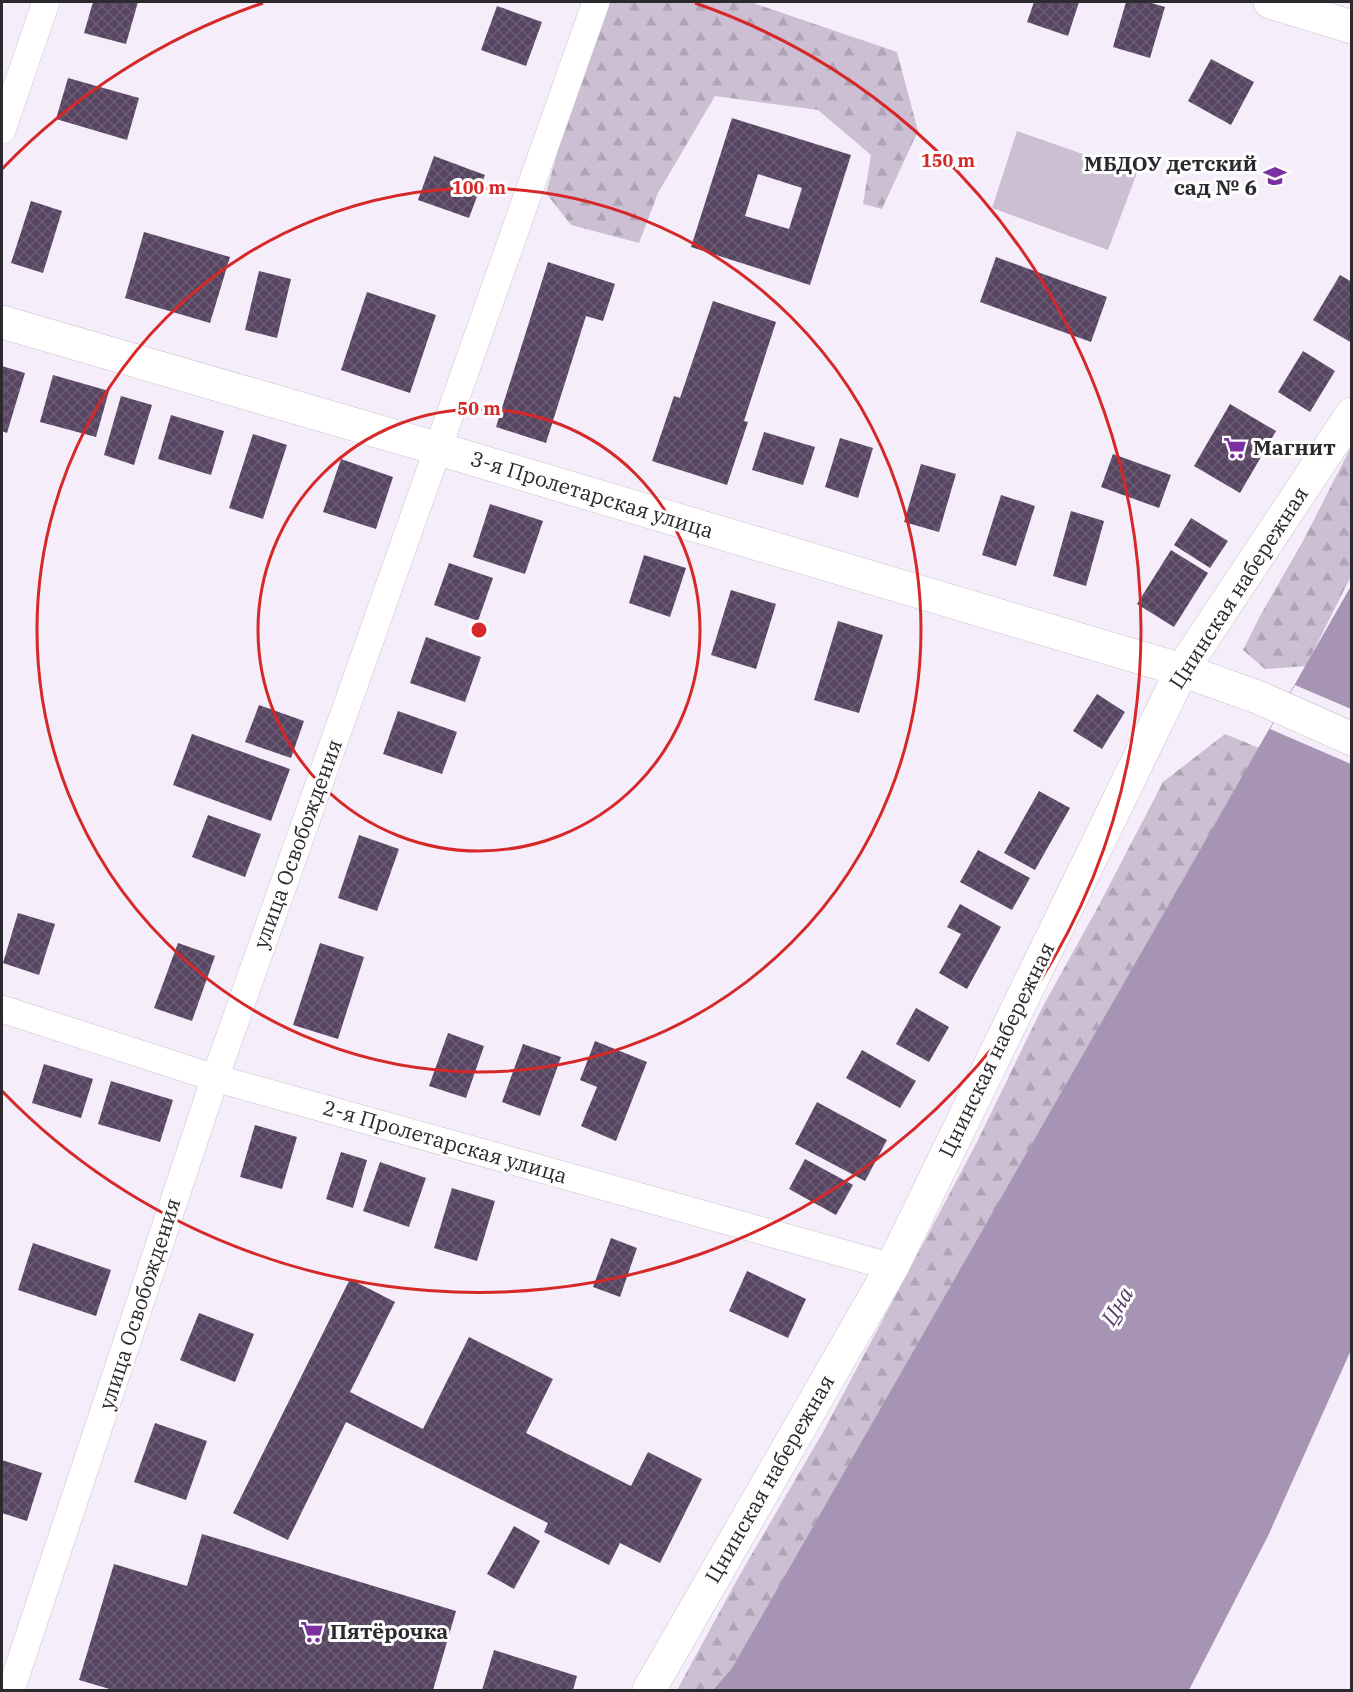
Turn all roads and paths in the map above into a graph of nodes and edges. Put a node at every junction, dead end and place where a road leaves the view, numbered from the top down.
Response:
1 (46, 2) edge
2 (596, 2) edge
3 (1270, 2) edge
4 (1352, 27) edge
5 (2, 130) edge
6 (2, 322) edge
7 (1352, 414) edge
8 (439, 449) junction
9 (1182, 670) junction
10 (1352, 739) edge
11 (2, 1009) edge
12 (215, 1078) junction
13 (892, 1267) junction
14 (11, 1690) edge
15 (649, 1690) edge

1 - 5 street
2 - 8 street, улица Освобождения
3 - 4 street
6 - 8 street, 3-я Пролетарская улица
7 - 9 street, Цнинская набережная
8 - 9 street, 3-я Пролетарская улица
8 - 12 street, улица Освобождения
9 - 10 street, 3-я Пролетарская улица
9 - 13 street, Цнинская набережная
11 - 12 street, 2-я Пролетарская улица
12 - 13 street, 2-я Пролетарская улица
12 - 14 street, улица Освобождения
13 - 15 street, Цнинская набережная

